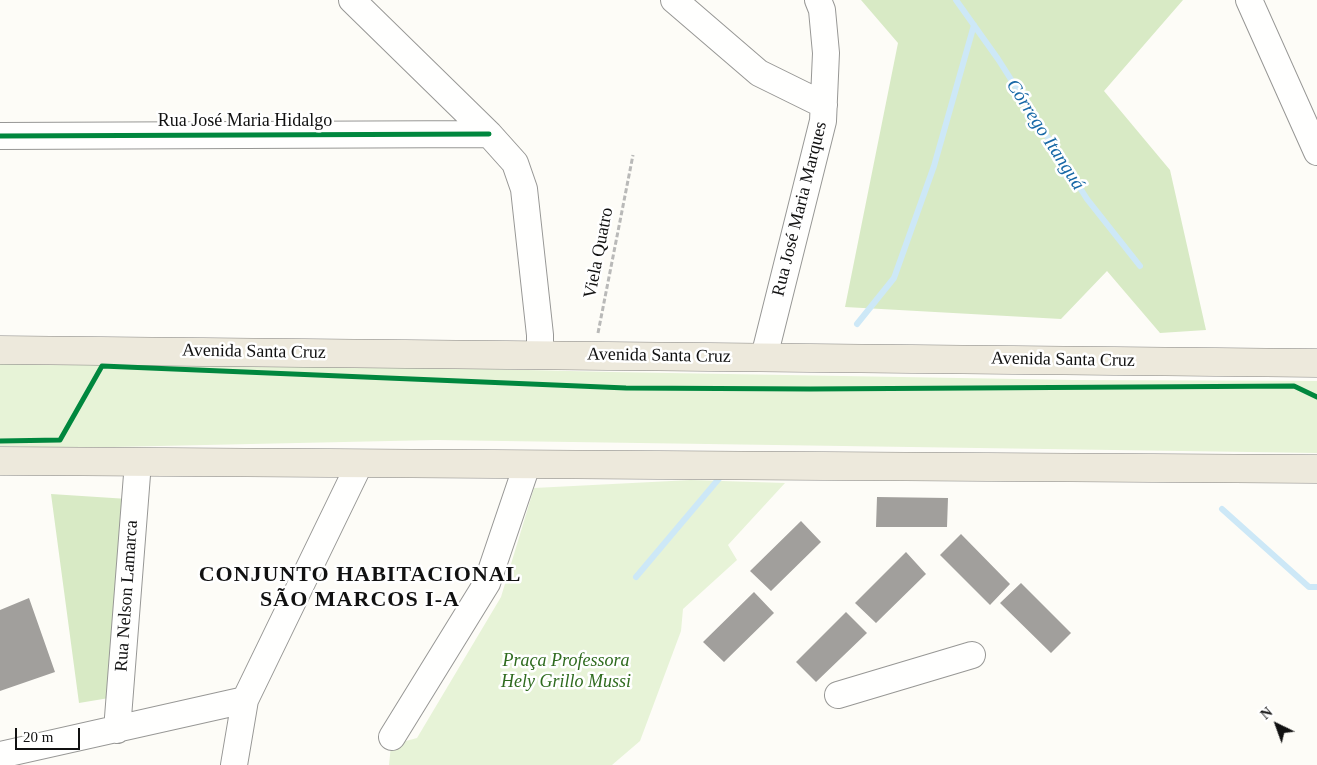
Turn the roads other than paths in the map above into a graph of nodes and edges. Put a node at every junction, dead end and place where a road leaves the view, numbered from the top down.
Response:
1 (352, 0) edge
2 (674, 0) edge
3 (818, 0) edge
4 (1249, 0) edge
5 (824, 105) junction
6 (1308, 108) edge
7 (490, 134) junction
8 (0, 136) edge
9 (1317, 152) edge
10 (0, 350) edge
11 (540, 355) junction
12 (764, 357) junction
13 (1317, 363) edge
14 (0, 461) edge
15 (138, 462) junction
16 (360, 463) junction
17 (527, 465) junction
18 (1317, 469) edge
19 (972, 655) dead end
20 (838, 695) dead end
21 (244, 700) junction
22 (117, 730) junction
23 (392, 737) dead end
24 (0, 755) edge
25 (234, 765) edge

1 - 7 street
2 - 5 street
3 - 5 street, Rua José Maria Marques
4 - 6 street
5 - 12 street, Rua José Maria Marques
6 - 9 street
7 - 8 street, Rua José Maria Hidalgo
7 - 11 street
10 - 11 main road, Avenida Santa Cruz
11 - 12 main road, Avenida Santa Cruz
12 - 13 main road, Avenida Santa Cruz
14 - 15 main road
15 - 16 main road
15 - 22 street, Rua Nelson Lamarca
16 - 17 main road
16 - 21 street
17 - 18 main road
17 - 23 street
19 - 20 street
21 - 22 street
21 - 25 street
22 - 24 street

